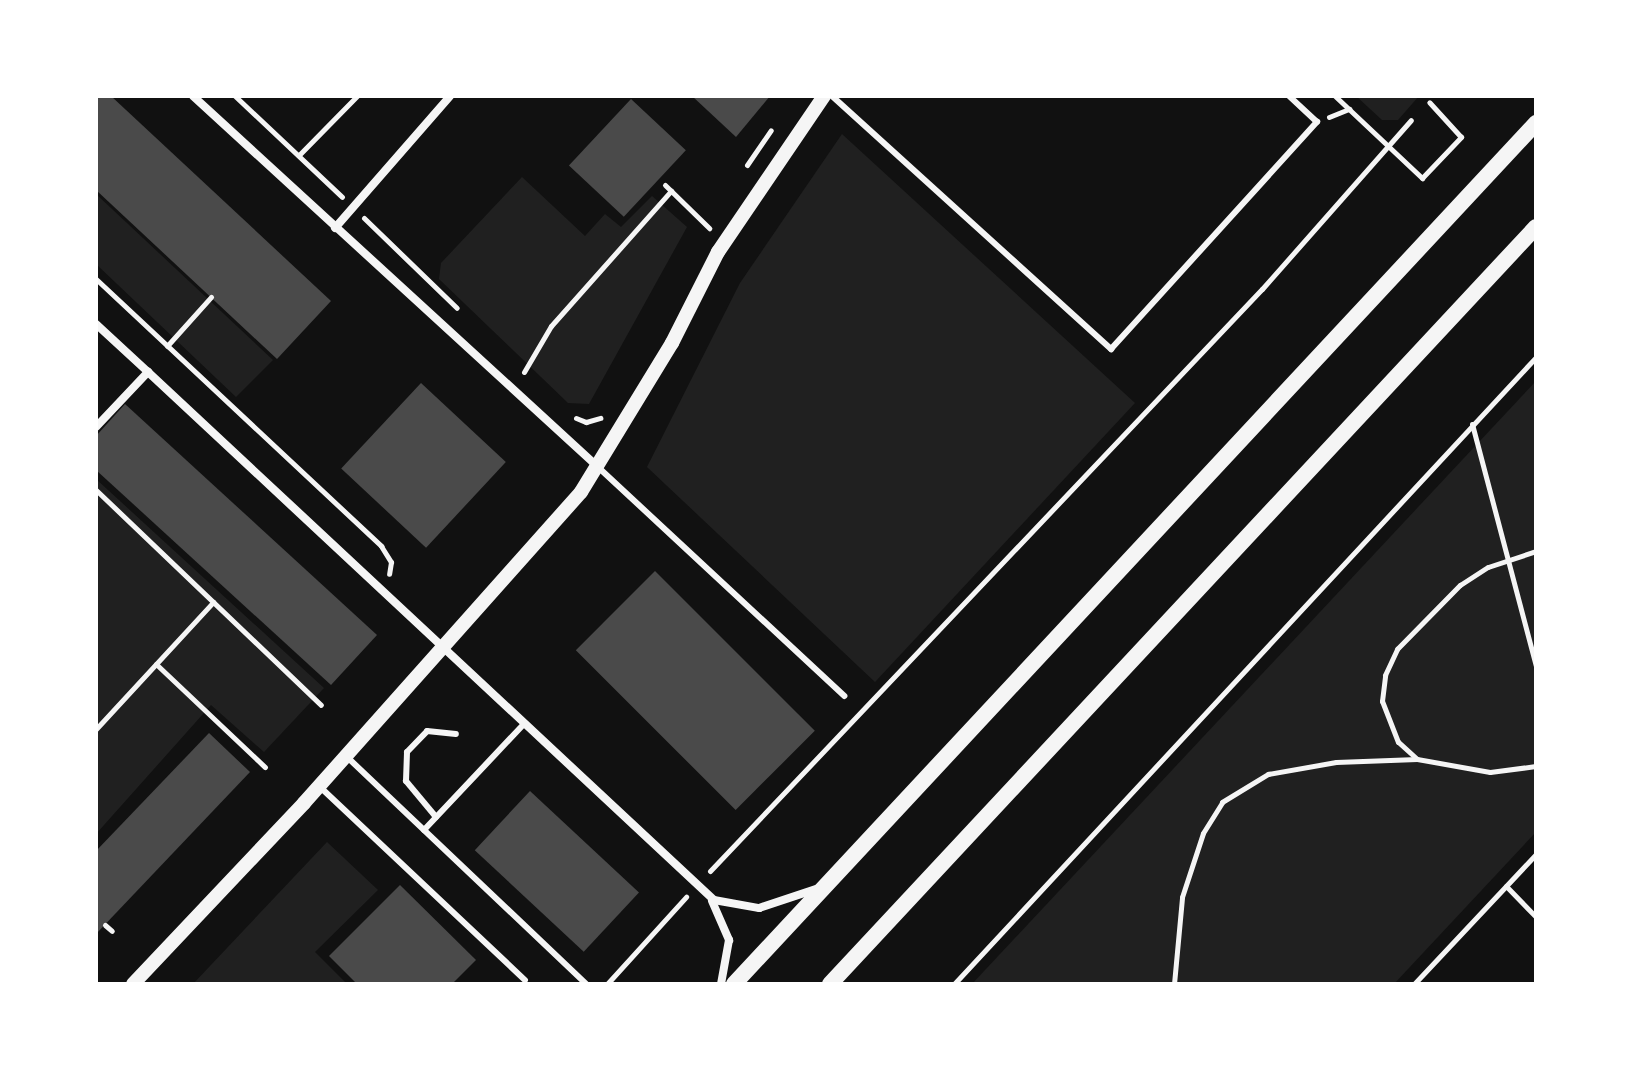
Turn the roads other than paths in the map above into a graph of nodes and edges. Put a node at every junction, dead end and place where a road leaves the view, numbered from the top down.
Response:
1 (193, 96) edge
2 (450, 96) edge
3 (824, 96) edge
4 (832, 96) edge
5 (1289, 96) edge
6 (1536, 123) edge
7 (1536, 227) edge
8 (335, 228) junction
9 (96, 324) edge
10 (148, 372) junction
11 (96, 427) edge
12 (599, 468) junction
13 (443, 649) junction
14 (844, 696) dead end
15 (524, 724) junction
16 (456, 734) dead end
17 (346, 756) junction
18 (319, 786) junction
19 (436, 817) junction
20 (424, 830) junction
21 (825, 886) junction
22 (710, 896) junction
23 (525, 980) dead end
24 (133, 984) edge
25 (586, 984) edge
26 (721, 984) edge
27 (734, 984) edge
28 (830, 984) edge

1 - 8 street
2 - 8 street
3 - 12 street
4 - 5 lane
6 - 21 main road
7 - 28 main road
8 - 12 street
9 - 10 street
10 - 11 street
10 - 13 street
12 - 13 street
12 - 14 lane
13 - 15 street
13 - 17 street
15 - 19 lane
15 - 22 street
16 - 19 lane
17 - 18 street
17 - 20 lane
18 - 23 lane
18 - 24 street
19 - 20 lane
20 - 25 lane
21 - 22 street
21 - 27 main road
22 - 26 street

